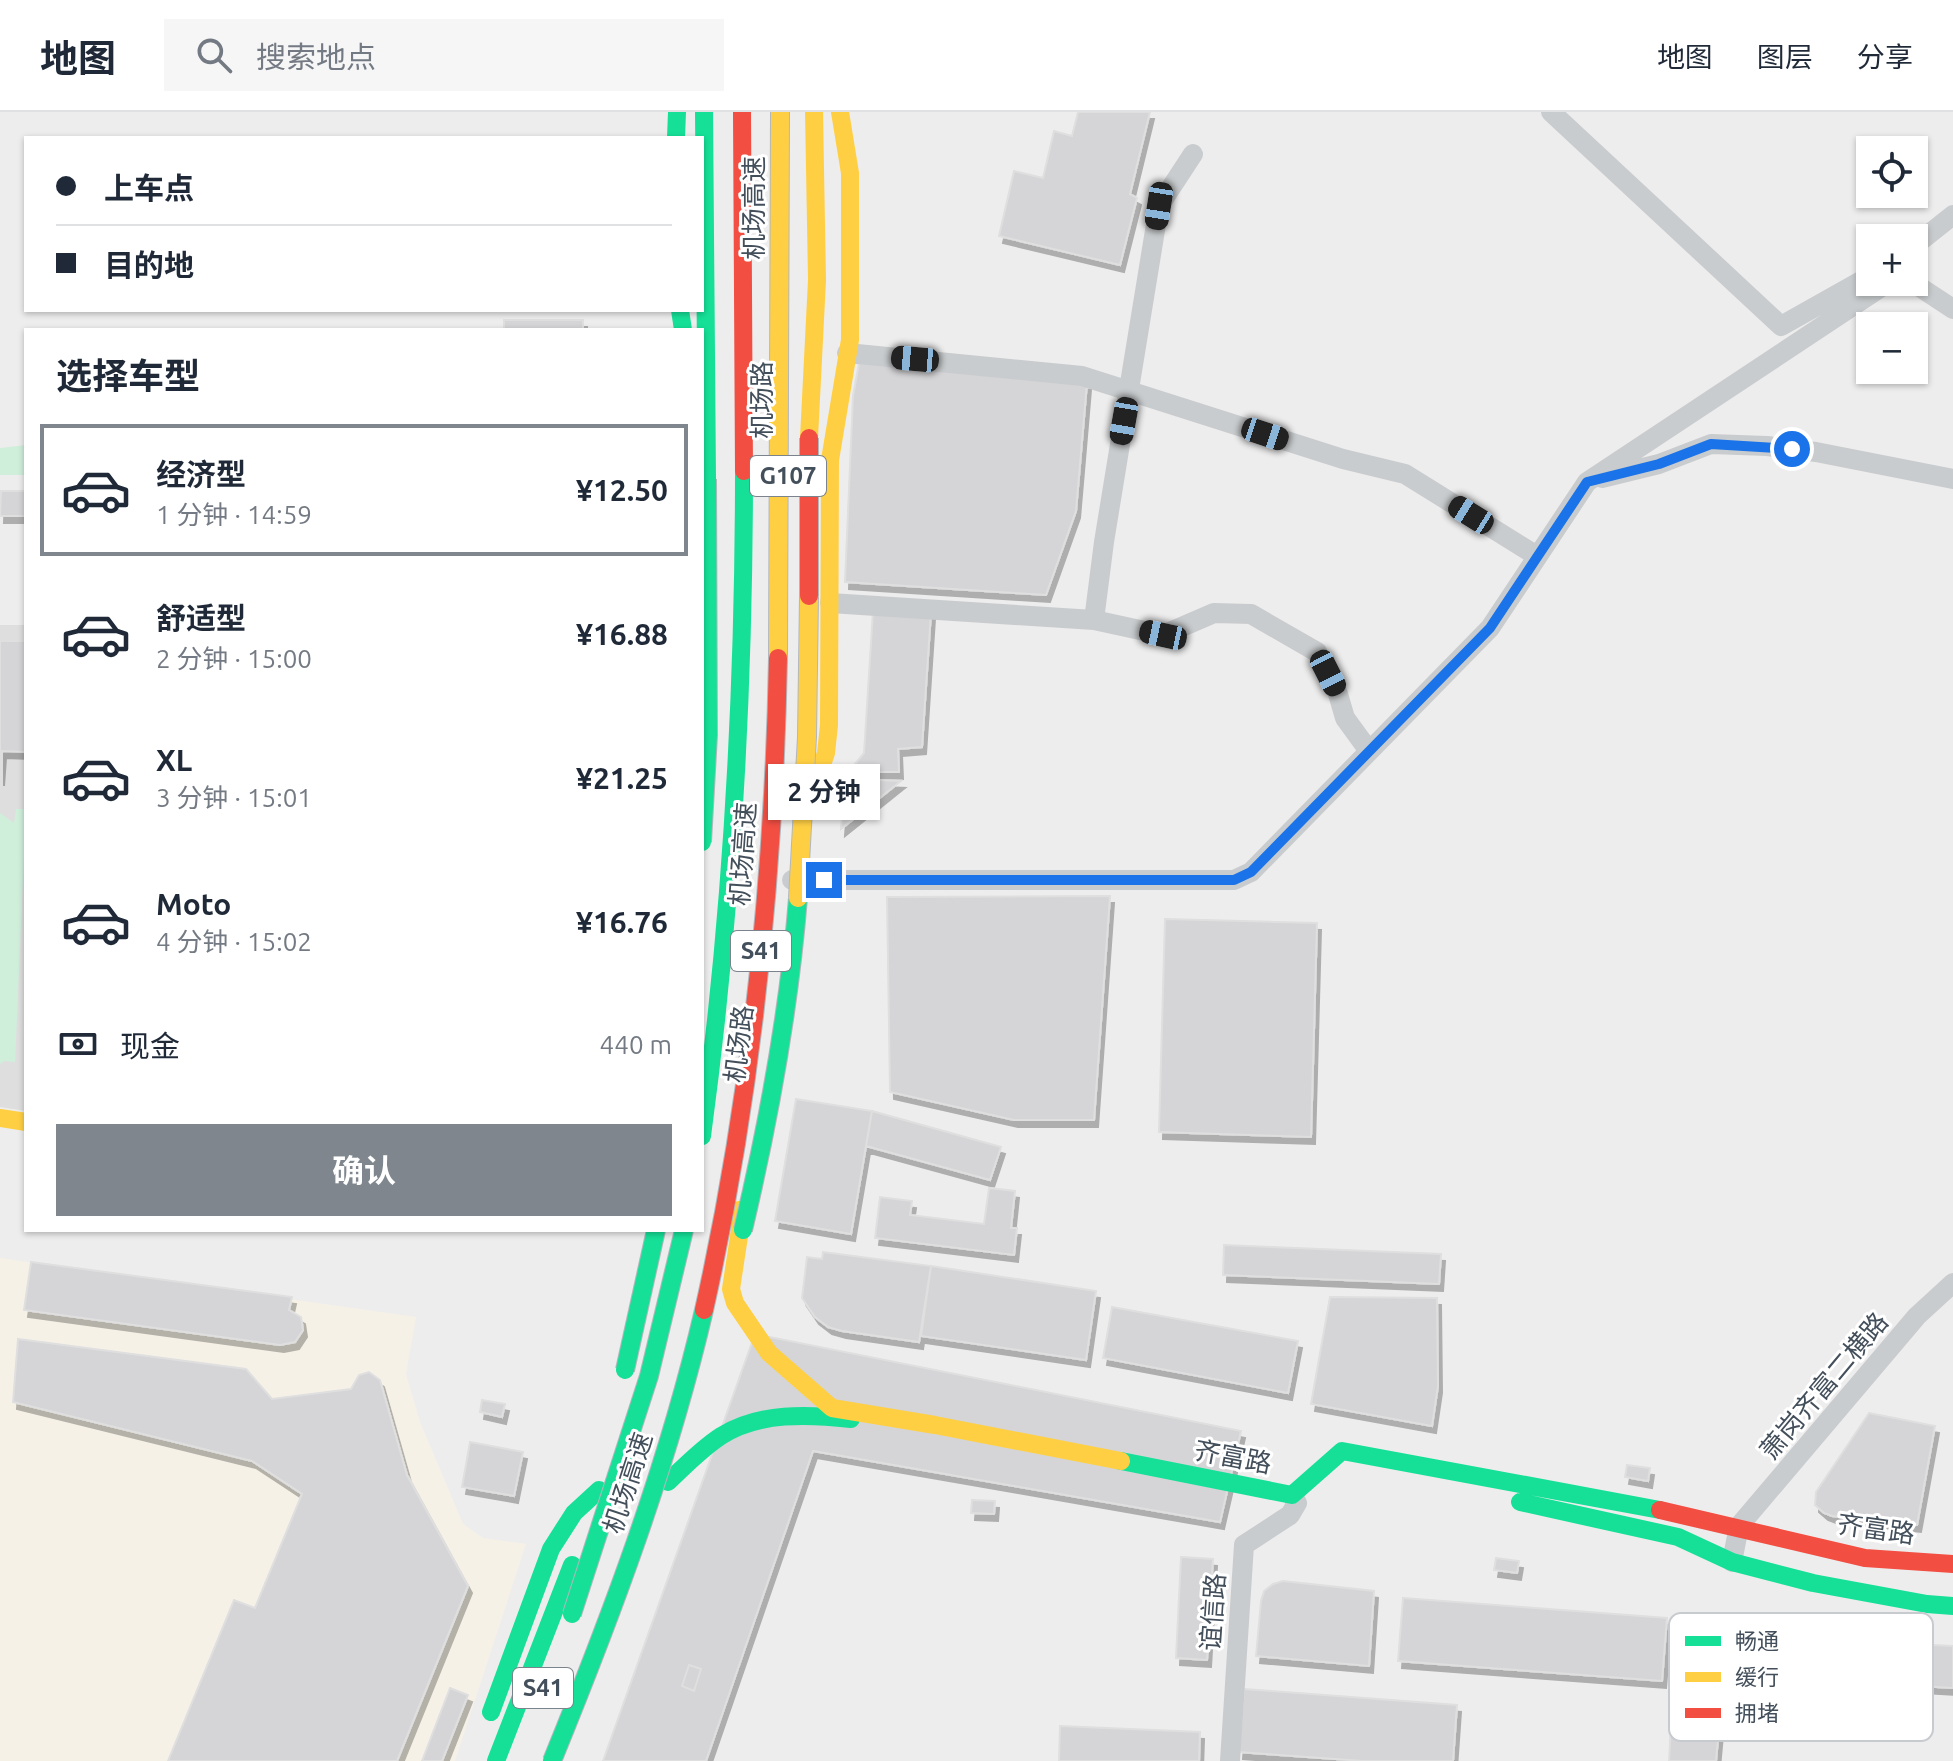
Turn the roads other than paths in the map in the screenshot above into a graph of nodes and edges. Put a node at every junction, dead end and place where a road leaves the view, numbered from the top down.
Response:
1 (677, 112) edge
2 (704, 112) edge
3 (736, 112) edge
4 (742, 112) edge
5 (814, 112) edge
6 (840, 112) edge
7 (1551, 112) edge
8 (785, 114) edge
9 (676, 136) edge
10 (1193, 154) dead end
11 (1953, 215) edge
12 (1928, 235) edge
13 (1856, 284) edge
14 (1928, 293) edge
15 (1868, 296) edge
16 (1953, 309) edge
17 (847, 353) junction
18 (1130, 391) junction
19 (1953, 479) edge
20 (1587, 482) junction
21 (1537, 556) junction
22 (830, 603) junction
23 (1094, 620) junction
24 (704, 709) edge
25 (1369, 751) junction
26 (731, 759) junction
27 (704, 806) edge
28 (783, 832) junction
29 (780, 880) junction
30 (704, 1061) edge
31 (0, 1118) edge
32 (704, 1120) edge
33 (24, 1122) edge
34 (0, 1137) edge
35 (24, 1140) edge
36 (739, 1197) junction
37 (704, 1225) edge
38 (656, 1232) edge
39 (673, 1232) edge
40 (684, 1232) edge
41 (729, 1243) junction
42 (1953, 1283) edge
43 (622, 1383) dead end
44 (598, 1482) junction
45 (668, 1482) junction
46 (1294, 1499) junction
47 (1739, 1526) junction
48 (642, 1527) junction
49 (1732, 1562) junction
50 (1953, 1564) edge
51 (1928, 1583) junction
52 (1953, 1606) edge
53 (572, 1614) junction
54 (483, 1761) edge
55 (496, 1761) edge
56 (513, 1761) edge
57 (552, 1761) edge
58 (563, 1761) edge
59 (1230, 1761) edge

1 - 9 main road
2 - 27 main road, bridge
3 - 26 main road, 机场路 / G107
4 - 32 main road, 机场高速 / S41
5 - 48 main road, bridge
6 - 17 main road
7 - 13 street
8 - 28 main road, 机场路 / G107
8 - 48 main road, 机场高速 / S41, bridge
10 - 18 street
11 - 12 street
14 - 16 street
15 - 20 street
17 - 18 street
17 - 22 main road
18 - 21 street
18 - 23 street
19 - 20 street
20 - 21 street
21 - 25 street
22 - 23 street
22 - 28 main road
23 - 25 street
24 - 26 main road
25 - 29 street
26 - 30 main road, 机场路
28 - 29 main road, 机场路
29 - 36 main road, 机场路
31 - 33 main road
34 - 35 main road
36 - 41 main road, 机场路
36 - 46 main road, 齐富路
37 - 41 main road
38 - 43 main road, bridge
39 - 44 main road
40 - 53 main road, 机场高速 / S41, bridge
41 - 45 main road, 机场路
42 - 47 street, 萧岗齐富二横路
44 - 53 main road, bridge
44 - 54 main road
44 - 55 main road
45 - 46 main road, 齐富路
45 - 58 main road, 机场路
46 - 47 main road, 齐富路
46 - 49 main road, 齐富路
46 - 59 street, 谊信路
47 - 49 street
47 - 51 main road, 齐富路
48 - 57 main road, 机场高速 / S41, bridge
49 - 51 main road, 齐富路
50 - 51 main road, 齐富路
51 - 52 main road, 齐富路
53 - 56 main road, 机场高速 / S41

